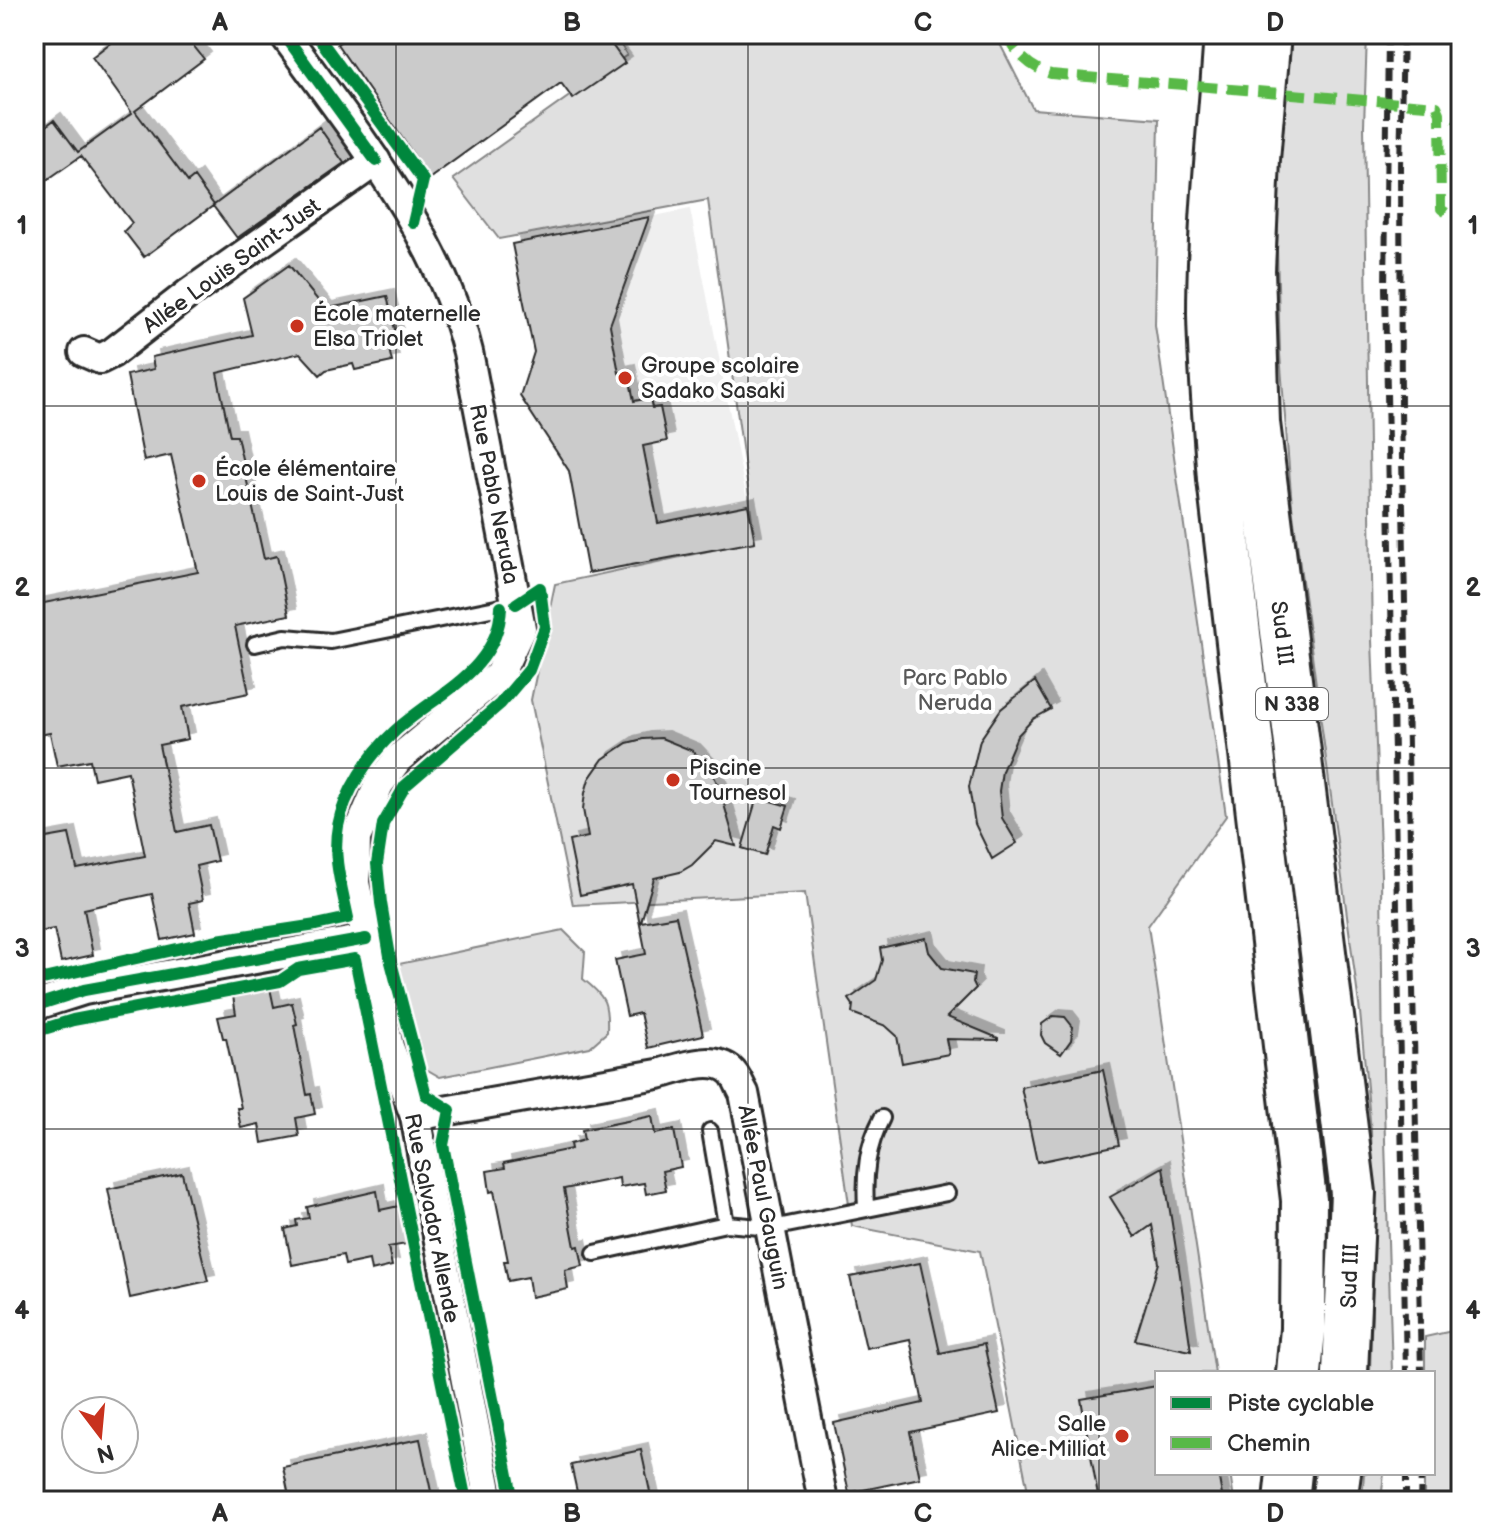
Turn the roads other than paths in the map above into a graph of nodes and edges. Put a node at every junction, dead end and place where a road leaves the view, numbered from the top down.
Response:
1 (284, 34) edge
2 (1208, 34) edge
3 (1227, 34) edge
4 (1268, 34) edge
5 (376, 161) junction
6 (84, 352) dead end
7 (1230, 560) junction
8 (516, 604) junction
9 (255, 644) dead end
10 (366, 939) junction
11 (34, 1006) edge
12 (415, 1116) junction
13 (882, 1118) dead end
14 (710, 1131) dead end
15 (947, 1193) dead end
16 (866, 1207) junction
17 (726, 1224) junction
18 (772, 1228) junction
19 (595, 1253) dead end
20 (1299, 1371) edge
21 (1345, 1371) edge
22 (1289, 1475) edge
23 (1338, 1475) edge
24 (489, 1501) edge
25 (823, 1501) edge
26 (1286, 1501) edge
27 (1334, 1501) edge

1 - 5 street, Rue Pablo Neruda
2 - 7 highway
3 - 7 highway, Sud III / N 338
4 - 21 highway, Sud III / N 338
5 - 6 street, Allée Louis Saint-Just
5 - 8 street, Rue Pablo Neruda
7 - 20 highway, Sud III / N 338
8 - 9 lane
8 - 10 street, Rue Pablo Neruda
10 - 11 street
10 - 12 street, Rue Salvador Allende
12 - 18 street, Allée Paul Gauguin
12 - 24 street, Rue Salvador Allende
13 - 16 lane
14 - 17 lane
15 - 16 lane
16 - 18 lane
17 - 18 lane
17 - 19 lane
18 - 25 street, Allée Paul Gauguin
22 - 26 highway
23 - 27 highway

